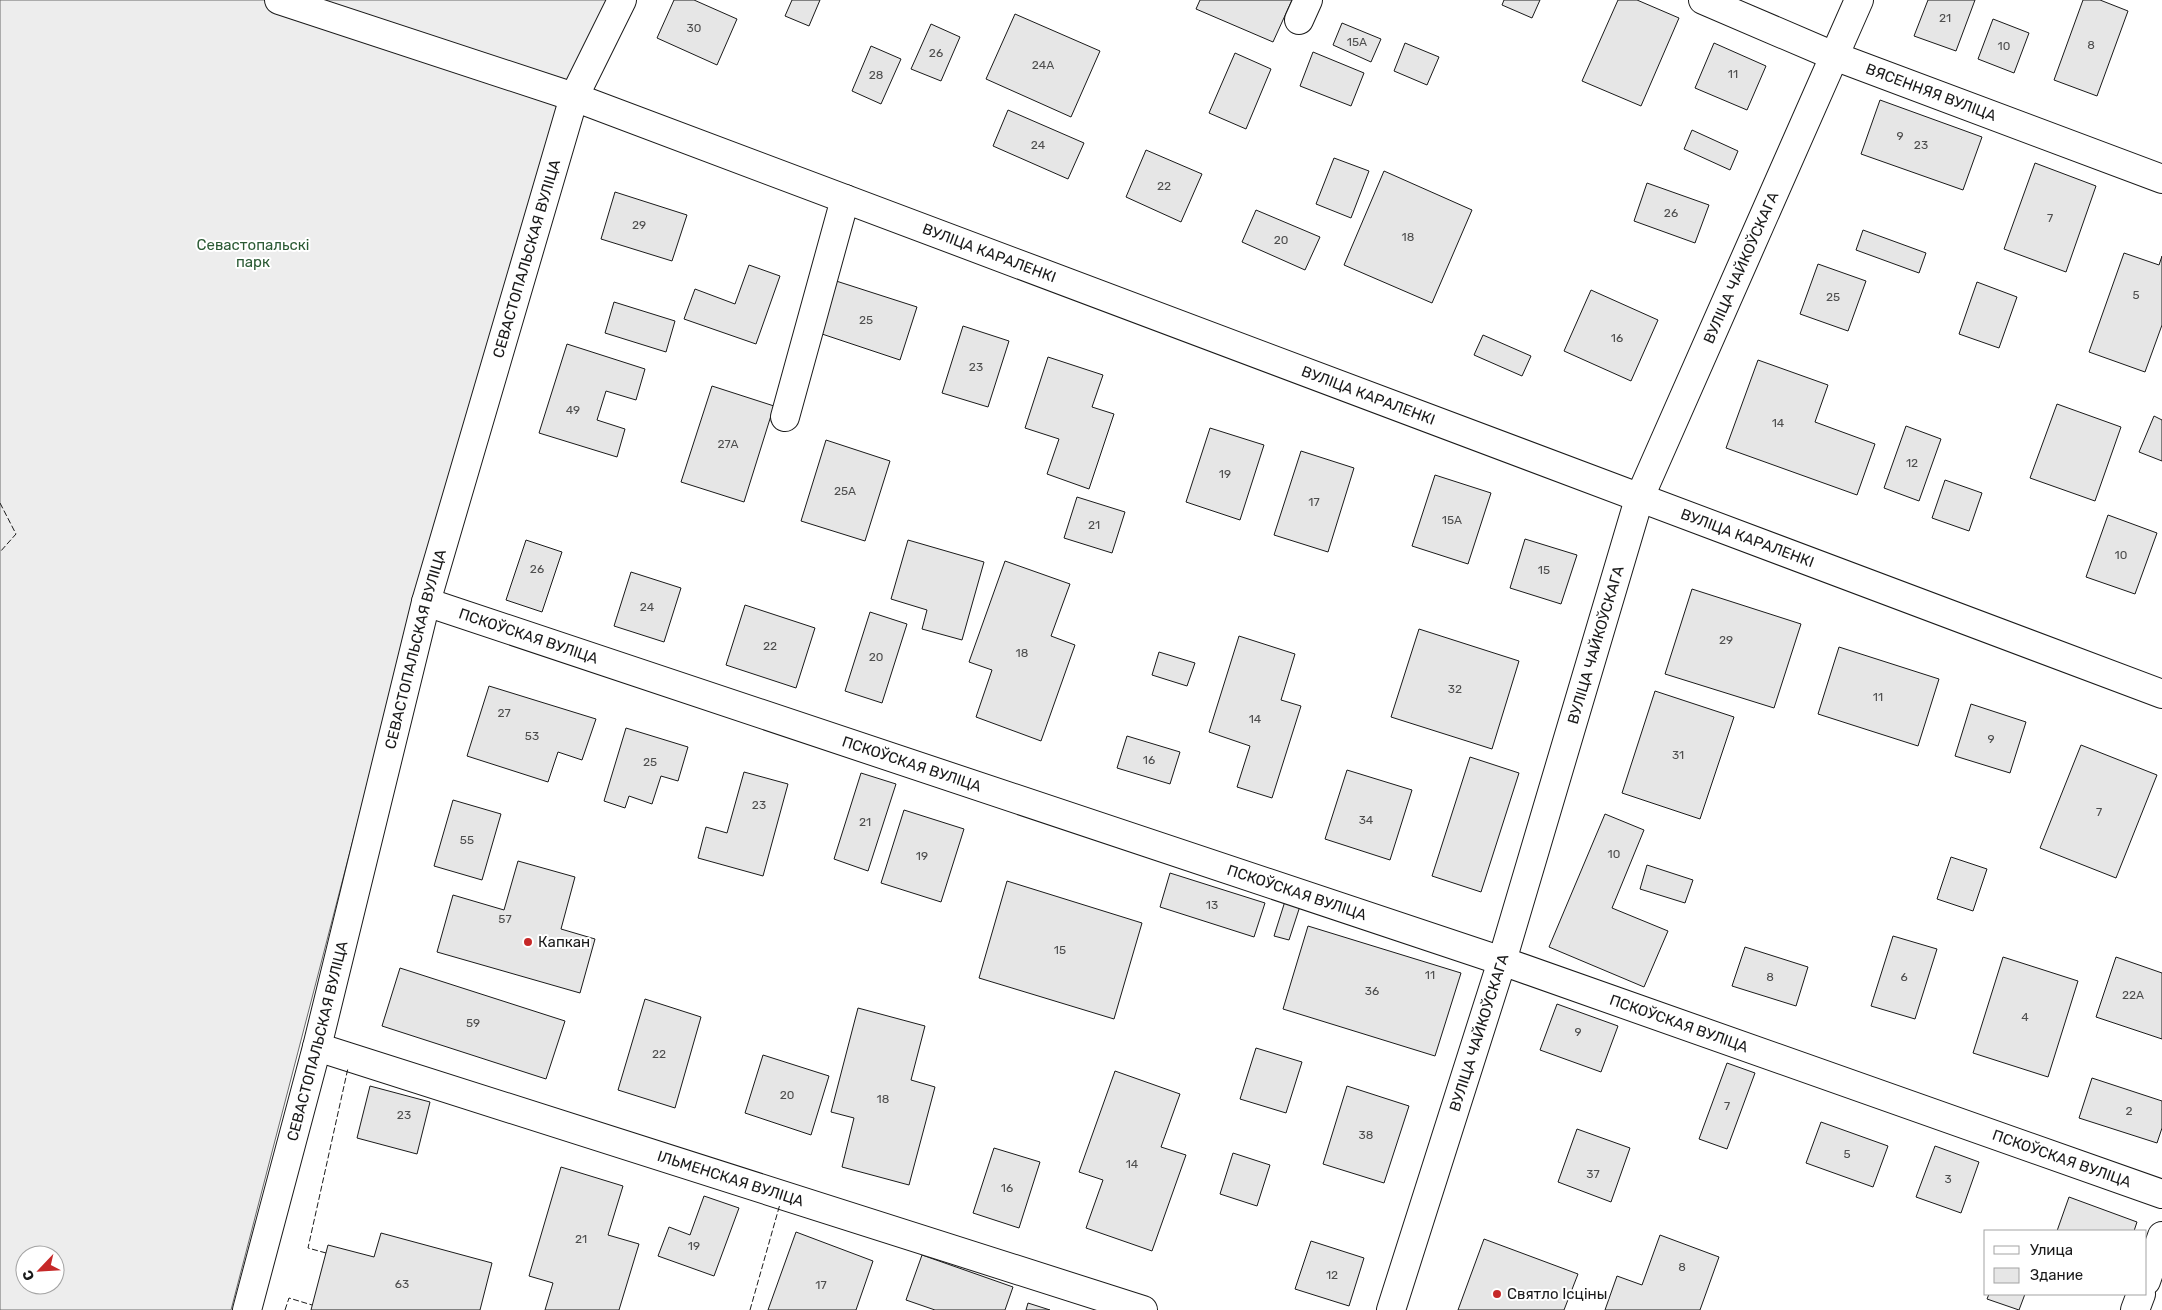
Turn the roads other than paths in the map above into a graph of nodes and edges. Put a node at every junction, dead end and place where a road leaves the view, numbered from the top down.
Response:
1 (279, 0) edge
2 (622, 0) edge
3 (1703, 0) edge
4 (1859, 0) edge
5 (1834, 56) junction
6 (574, 97) junction
7 (2162, 180) edge
8 (845, 199) junction
9 (785, 417) dead end
10 (1639, 499) junction
11 (426, 602) junction
12 (2162, 694) edge
13 (1502, 962) junction
14 (317, 1047) junction
15 (2162, 1194) edge
16 (2162, 1236) edge
17 (2147, 1278) edge
18 (2141, 1295) edge
19 (247, 1310) edge
20 (1143, 1310) edge
21 (1391, 1310) edge
22 (2135, 1310) edge

1 - 6 street, ВУЛІЦА КАРАЛЕНКІ
2 - 6 street, СЕВАСТОПАЛЬСКАЯ ВУЛІЦА
3 - 5 street, ВЯСЕННЯЯ ВУЛІЦА
4 - 5 street, ВУЛІЦА ЧАЙКОЎСКАГА
5 - 7 street, ВЯСЕННЯЯ ВУЛІЦА
5 - 10 street, ВУЛІЦА ЧАЙКОЎСКАГА
6 - 8 street, ВУЛІЦА КАРАЛЕНКІ
6 - 11 street, СЕВАСТОПАЛЬСКАЯ ВУЛІЦА
8 - 9 street
8 - 10 street, ВУЛІЦА КАРАЛЕНКІ
10 - 12 street, ВУЛІЦА КАРАЛЕНКІ
10 - 13 street, ВУЛІЦА ЧАЙКОЎСКАГА
11 - 13 street, ПСКОЎСКАЯ ВУЛІЦА
11 - 14 street, СЕВАСТОПАЛЬСКАЯ ВУЛІЦА
13 - 15 street, ПСКОЎСКАЯ ВУЛІЦА
13 - 21 street, ВУЛІЦА ЧАЙКОЎСКАГА
14 - 19 street, СЕВАСТОПАЛЬСКАЯ ВУЛІЦА
14 - 20 street, ІЛЬМЕНСКАЯ ВУЛІЦА
16 - 17 street
18 - 22 street

